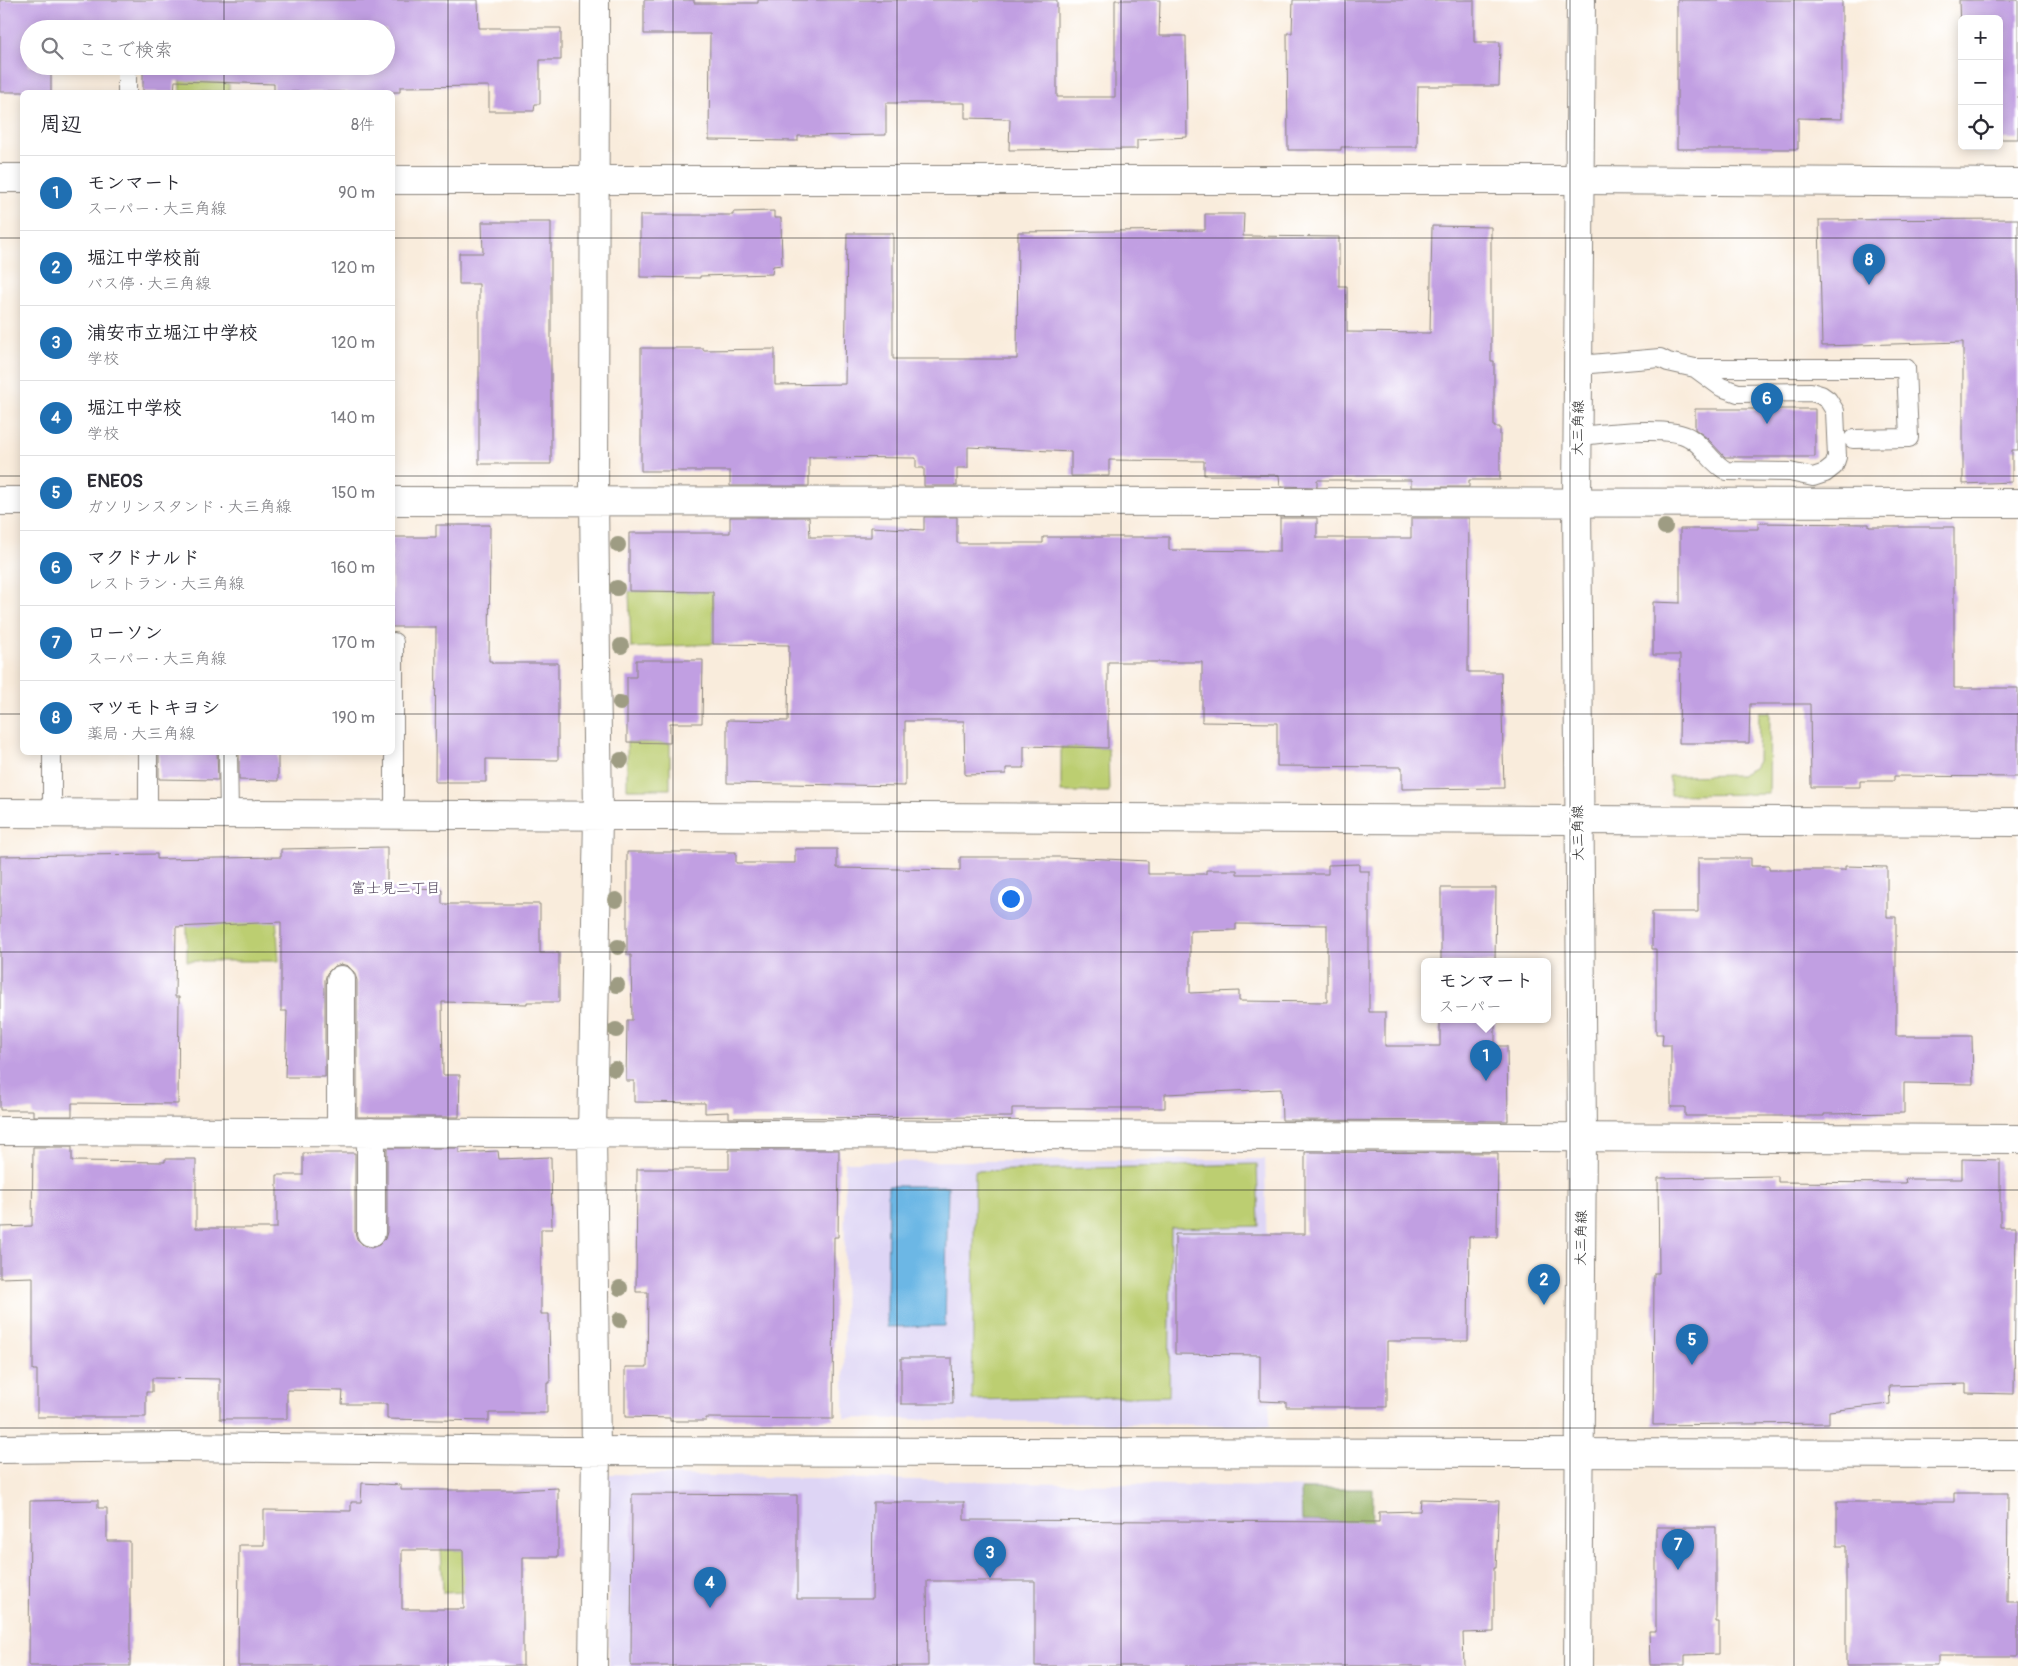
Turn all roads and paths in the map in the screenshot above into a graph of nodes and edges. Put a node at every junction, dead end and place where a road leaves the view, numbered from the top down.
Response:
1 (595, 0) edge
2 (1581, 0) edge
3 (127, 75) edge
4 (127, 90) edge
5 (0, 178) edge
6 (20, 178) edge
7 (395, 180) edge
8 (1581, 180) junction
9 (594, 181) junction
10 (2018, 183) edge
11 (1579, 365) junction
12 (1695, 368) junction
13 (1578, 436) junction
14 (1853, 439) dead end
15 (0, 501) edge
16 (20, 501) edge
17 (395, 501) edge
18 (594, 501) junction
19 (1577, 502) junction
20 (2018, 503) edge
21 (52, 755) edge
22 (148, 755) edge
23 (228, 755) edge
24 (394, 755) edge
25 (0, 813) edge
26 (52, 813) junction
27 (148, 814) junction
28 (229, 814) junction
29 (394, 814) junction
30 (598, 816) junction
31 (1578, 821) junction
32 (2018, 822) edge
33 (341, 980) dead end
34 (0, 1131) edge
35 (341, 1132) junction
36 (372, 1132) junction
37 (592, 1133) junction
38 (1582, 1138) junction
39 (2018, 1139) edge
40 (371, 1232) dead end
41 (0, 1449) edge
42 (596, 1451) junction
43 (1578, 1452) junction
44 (2018, 1454) edge
45 (593, 1666) edge
46 (1578, 1666) edge

1 - 9 street
2 - 8 street, 大三角線
3 - 4 lane
5 - 6 street
7 - 9 street
8 - 9 street
8 - 10 street
8 - 11 street, 大三角線
9 - 18 street
11 - 12 lane
11 - 13 street, 大三角線
12 - 13 lane
12 - 14 lane
13 - 19 street, 大三角線
15 - 16 street
17 - 18 street
18 - 19 street
18 - 30 street
19 - 20 street
19 - 31 street, 大三角線
21 - 26 lane
22 - 27 lane
23 - 28 lane
24 - 29 lane
25 - 26 street
26 - 27 street
27 - 28 street
28 - 29 street
29 - 30 street
30 - 31 street
30 - 37 street
31 - 32 street
31 - 38 street, 大三角線
33 - 35 street
34 - 35 street
35 - 36 street
36 - 37 street
36 - 40 street
37 - 38 street
37 - 42 street
38 - 39 street
38 - 43 street, 大三角線
41 - 42 street
42 - 43 street
42 - 45 street
43 - 44 street
43 - 46 street, 大三角線

